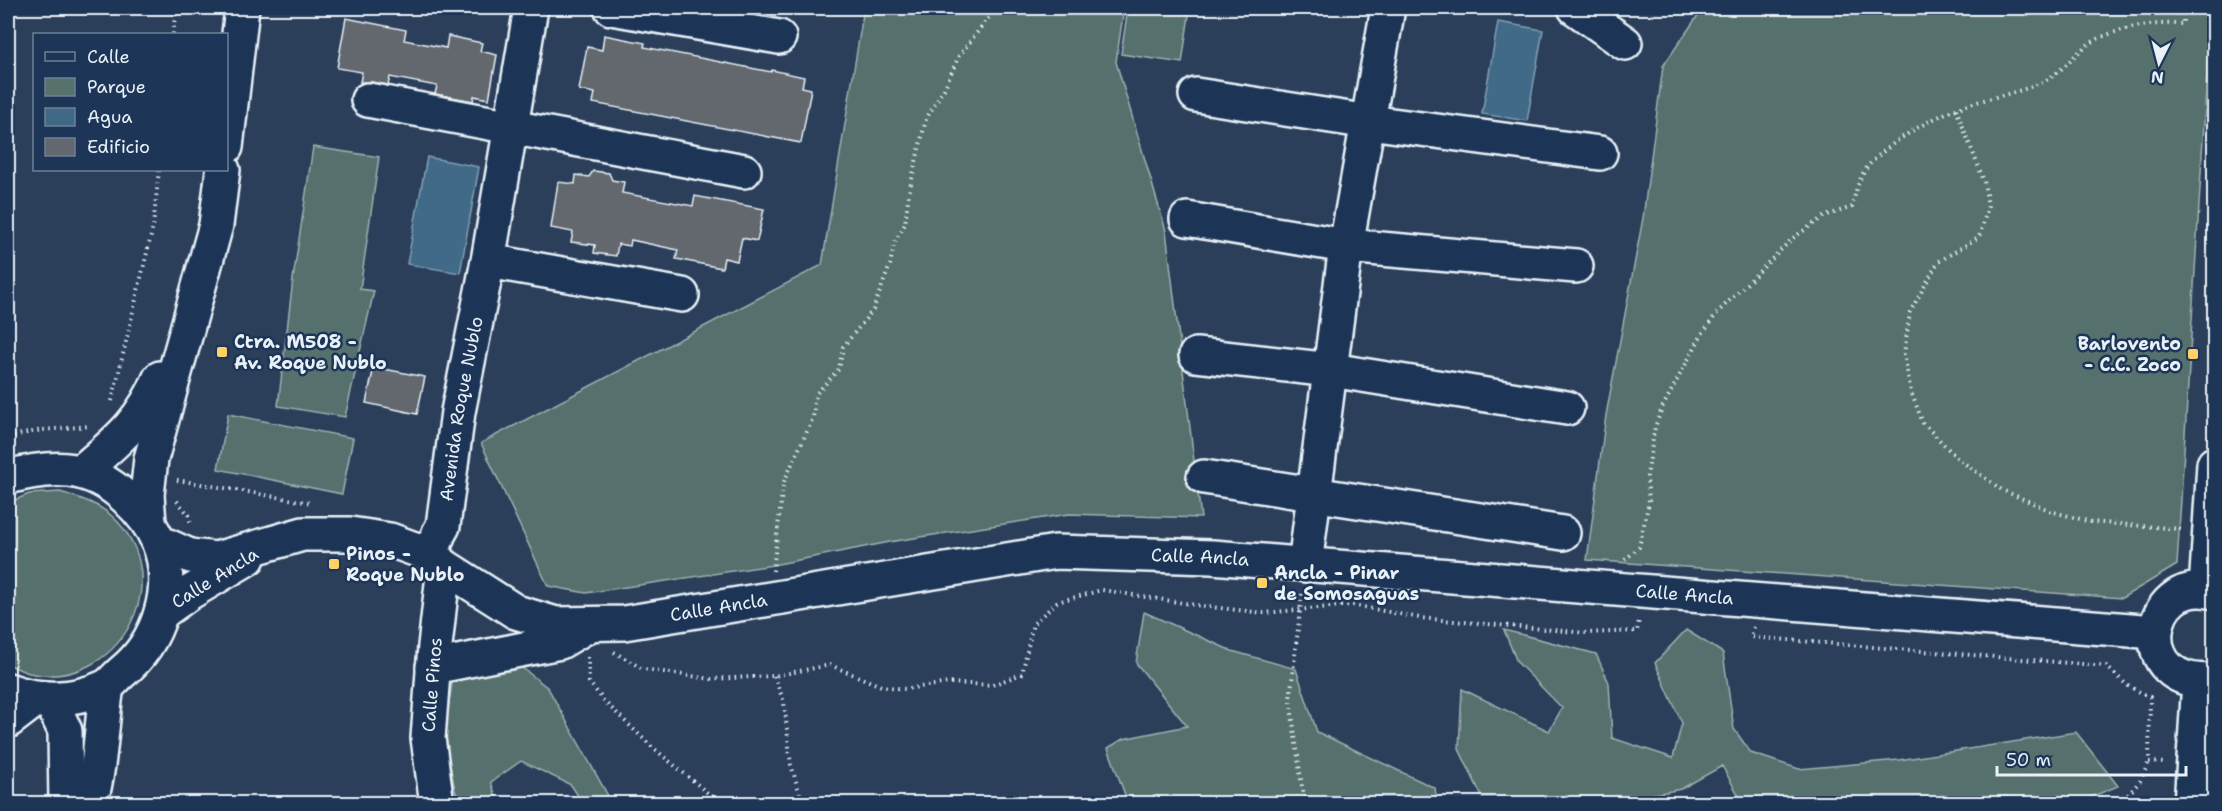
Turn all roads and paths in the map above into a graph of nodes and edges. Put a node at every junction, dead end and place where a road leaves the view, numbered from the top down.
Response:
1 (176, 8) edge
2 (242, 8) edge
3 (531, 8) edge
4 (611, 8) edge
5 (996, 8) edge
6 (1388, 8) edge
7 (1575, 8) edge
8 (2183, 8) edge
9 (2203, 8) edge
10 (2214, 19) edge
11 (173, 33) edge
12 (779, 37) dead end
13 (1625, 43) dead end
14 (1196, 95) dead end
15 (368, 100) dead end
16 (1956, 109) junction
17 (1369, 122) junction
18 (510, 126) junction
19 (228, 130) edge
20 (1599, 153) dead end
21 (159, 171) edge
22 (223, 171) edge
23 (744, 171) dead end
24 (1187, 219) dead end
25 (1346, 246) junction
26 (488, 261) junction
27 (1576, 266) dead end
28 (199, 285) junction
29 (682, 295) dead end
30 (1196, 354) dead end
31 (1331, 370) junction
32 (1567, 408) dead end
33 (110, 411) dead end
34 (99, 424) dead end
35 (8, 437) edge
36 (2214, 464) edge
37 (81, 472) junction
38 (8, 477) edge
39 (1204, 477) dead end
40 (173, 479) dead end
41 (175, 489) dead end
42 (1316, 494) junction
43 (176, 500) dead end
44 (2210, 530) junction
45 (154, 532) junction
46 (193, 533) dead end
47 (1563, 533) dead end
48 (270, 543) junction
49 (438, 560) junction
50 (1305, 565) junction
51 (1620, 589) junction
52 (2210, 591) edge
53 (773, 598) junction
54 (161, 613) junction
55 (593, 623) junction
56 (2155, 632) junction
57 (1751, 637) dead end
58 (560, 642) junction
59 (434, 667) junction
60 (774, 676) dead end
61 (2207, 681) edge
62 (107, 686) junction
63 (32, 696) edge
64 (8, 721) edge
65 (2149, 762) junction
66 (2193, 764) junction
67 (66, 804) edge
68 (90, 804) edge
69 (437, 804) edge
70 (721, 804) edge
71 (803, 804) edge
72 (1307, 804) edge
73 (2120, 804) edge
74 (2191, 804) edge

1 - 11 path
2 - 19 street
3 - 18 street, Avenida Roque Nublo
4 - 12 street
5 - 53 path
6 - 17 street
7 - 13 street
8 - 16 path
9 - 10 path
14 - 17 street
15 - 18 street
16 - 44 path
16 - 51 path
17 - 20 street
17 - 25 street
18 - 23 street
18 - 26 street, Avenida Roque Nublo
21 - 33 path
22 - 28 street
24 - 25 street
25 - 27 street
25 - 31 street
26 - 29 street
26 - 49 street, Avenida Roque Nublo
28 - 37 street
28 - 45 street
30 - 31 street
31 - 32 street
31 - 42 street
34 - 35 path
36 - 44 street
37 - 38 street
37 - 45 street
39 - 42 street
40 - 41 path
42 - 47 street
42 - 50 street
43 - 46 path
44 - 52 street
45 - 48 street, Calle Ancla
45 - 54 street
48 - 49 street, Calle Ancla
48 - 54 street, Calle Ancla
49 - 55 street, Calle Ancla
49 - 59 street, Calle Pinos
50 - 51 street, Calle Ancla
50 - 53 street, Calle Ancla
50 - 72 path
51 - 56 street, Calle Ancla
52 - 56 street
53 - 55 street, Calle Ancla
54 - 62 street
55 - 58 street
56 - 61 street
57 - 65 path
58 - 59 street
58 - 70 path
59 - 69 street, Calle Pinos
60 - 71 path
61 - 66 street
62 - 63 street
62 - 68 street
63 - 64 street
63 - 67 street
65 - 66 path
65 - 73 path
66 - 74 street

